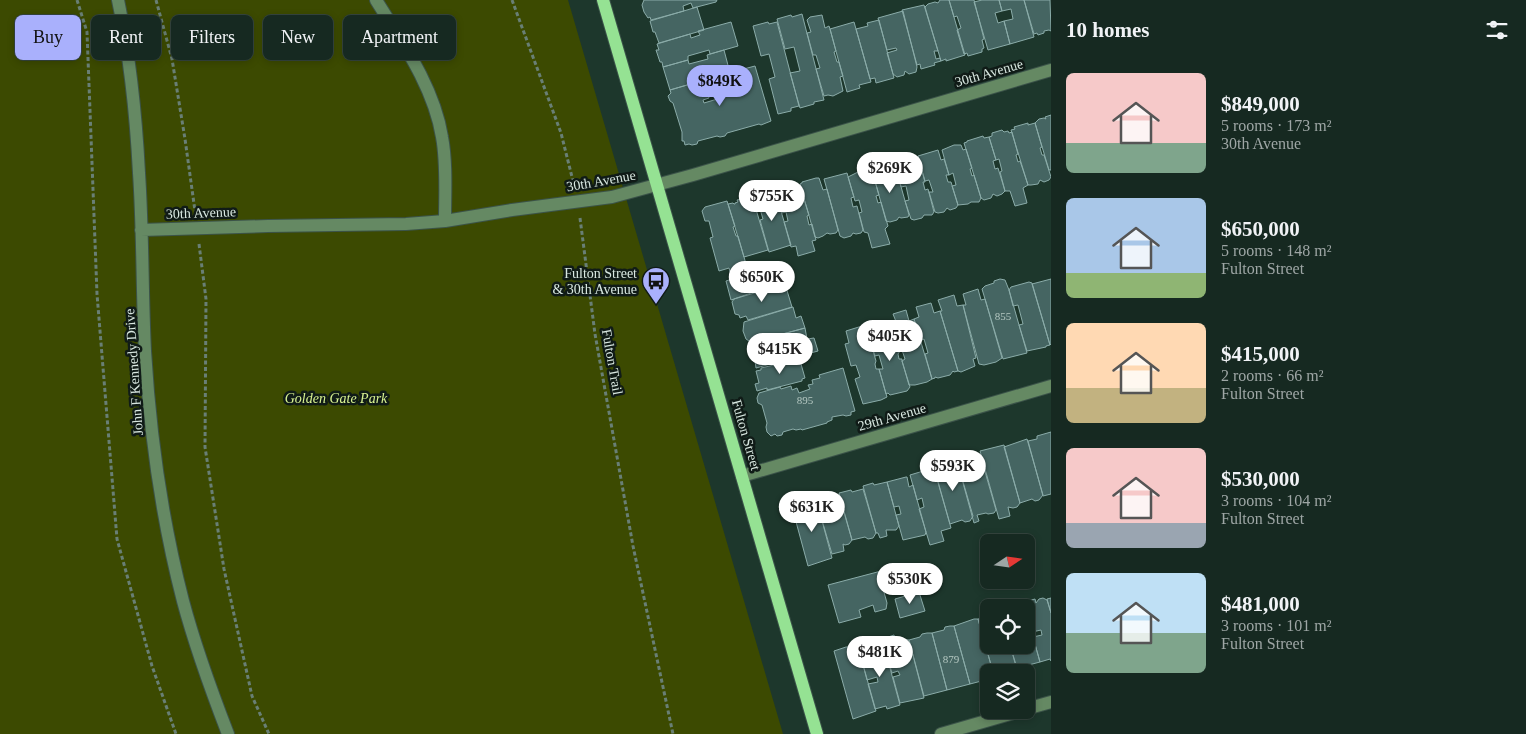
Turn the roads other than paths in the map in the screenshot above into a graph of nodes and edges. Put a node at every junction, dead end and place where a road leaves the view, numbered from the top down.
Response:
1 (118, 0) edge
2 (376, 0) edge
3 (603, 0) edge
4 (1051, 70) edge
5 (657, 185) junction
6 (445, 221) junction
7 (141, 230) junction
8 (1051, 386) edge
9 (742, 476) junction
10 (1051, 702) edge
11 (1035, 707) edge
12 (994, 719) edge
13 (228, 734) edge
14 (817, 734) edge
15 (942, 734) edge

1 - 7 street, John F Kennedy Drive
2 - 6 street
3 - 5 main road, Fulton Street
4 - 5 street, 30th Avenue
5 - 6 street, 30th Avenue
5 - 9 main road, Fulton Street
6 - 7 street, 30th Avenue
7 - 13 street, John F Kennedy Drive
8 - 9 street, 29th Avenue
9 - 14 main road, Fulton Street
10 - 11 street
12 - 15 street

